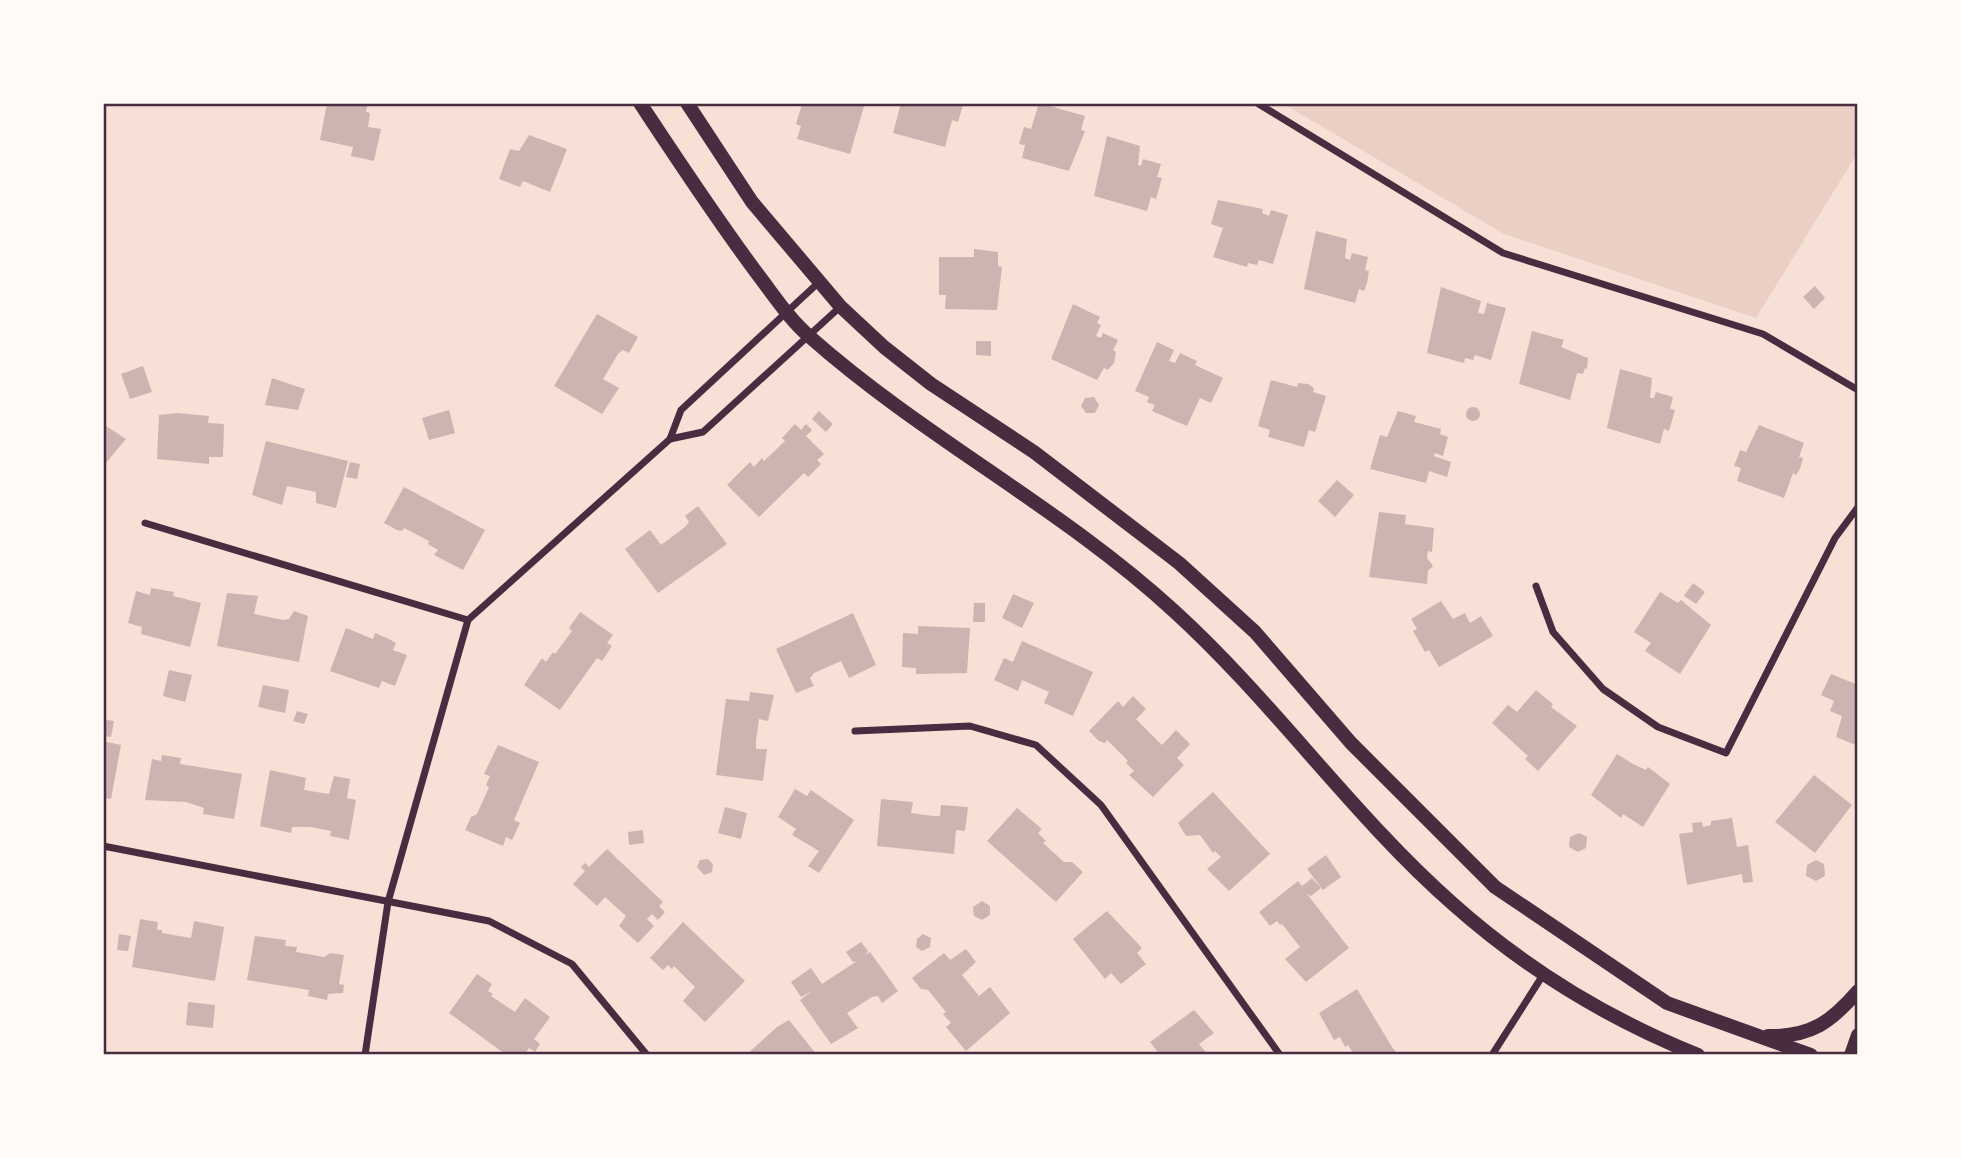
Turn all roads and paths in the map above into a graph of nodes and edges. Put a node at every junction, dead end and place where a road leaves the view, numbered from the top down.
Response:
1 (640, 103) edge
2 (687, 103) edge
3 (1257, 103) edge
4 (818, 283) junction
5 (841, 306) junction
6 (787, 312) junction
7 (808, 336) junction
8 (1858, 390) edge
9 (670, 439) junction
10 (1858, 507) edge
11 (145, 523) dead end
12 (1536, 586) dead end
13 (468, 620) junction
14 (855, 731) dead end
15 (103, 846) edge
16 (387, 902) junction
17 (1543, 975) junction
18 (1858, 991) edge
19 (1756, 1035) junction
20 (1858, 1035) edge
21 (365, 1055) edge
22 (647, 1055) edge
23 (1280, 1055) edge
24 (1492, 1055) edge
25 (1698, 1055) edge
26 (1811, 1055) edge
27 (1851, 1055) edge

1 - 6 main road
2 - 4 main road
3 - 8 street
4 - 5 main road
4 - 6 street
5 - 7 street
5 - 19 main road
6 - 7 main road
6 - 9 street
7 - 9 street
7 - 17 main road
9 - 13 street
10 - 12 street
11 - 13 street
13 - 16 street
14 - 23 street
15 - 16 street
16 - 21 street
16 - 22 street
17 - 24 street
17 - 25 main road
18 - 19 main road
19 - 26 main road
20 - 27 main road

